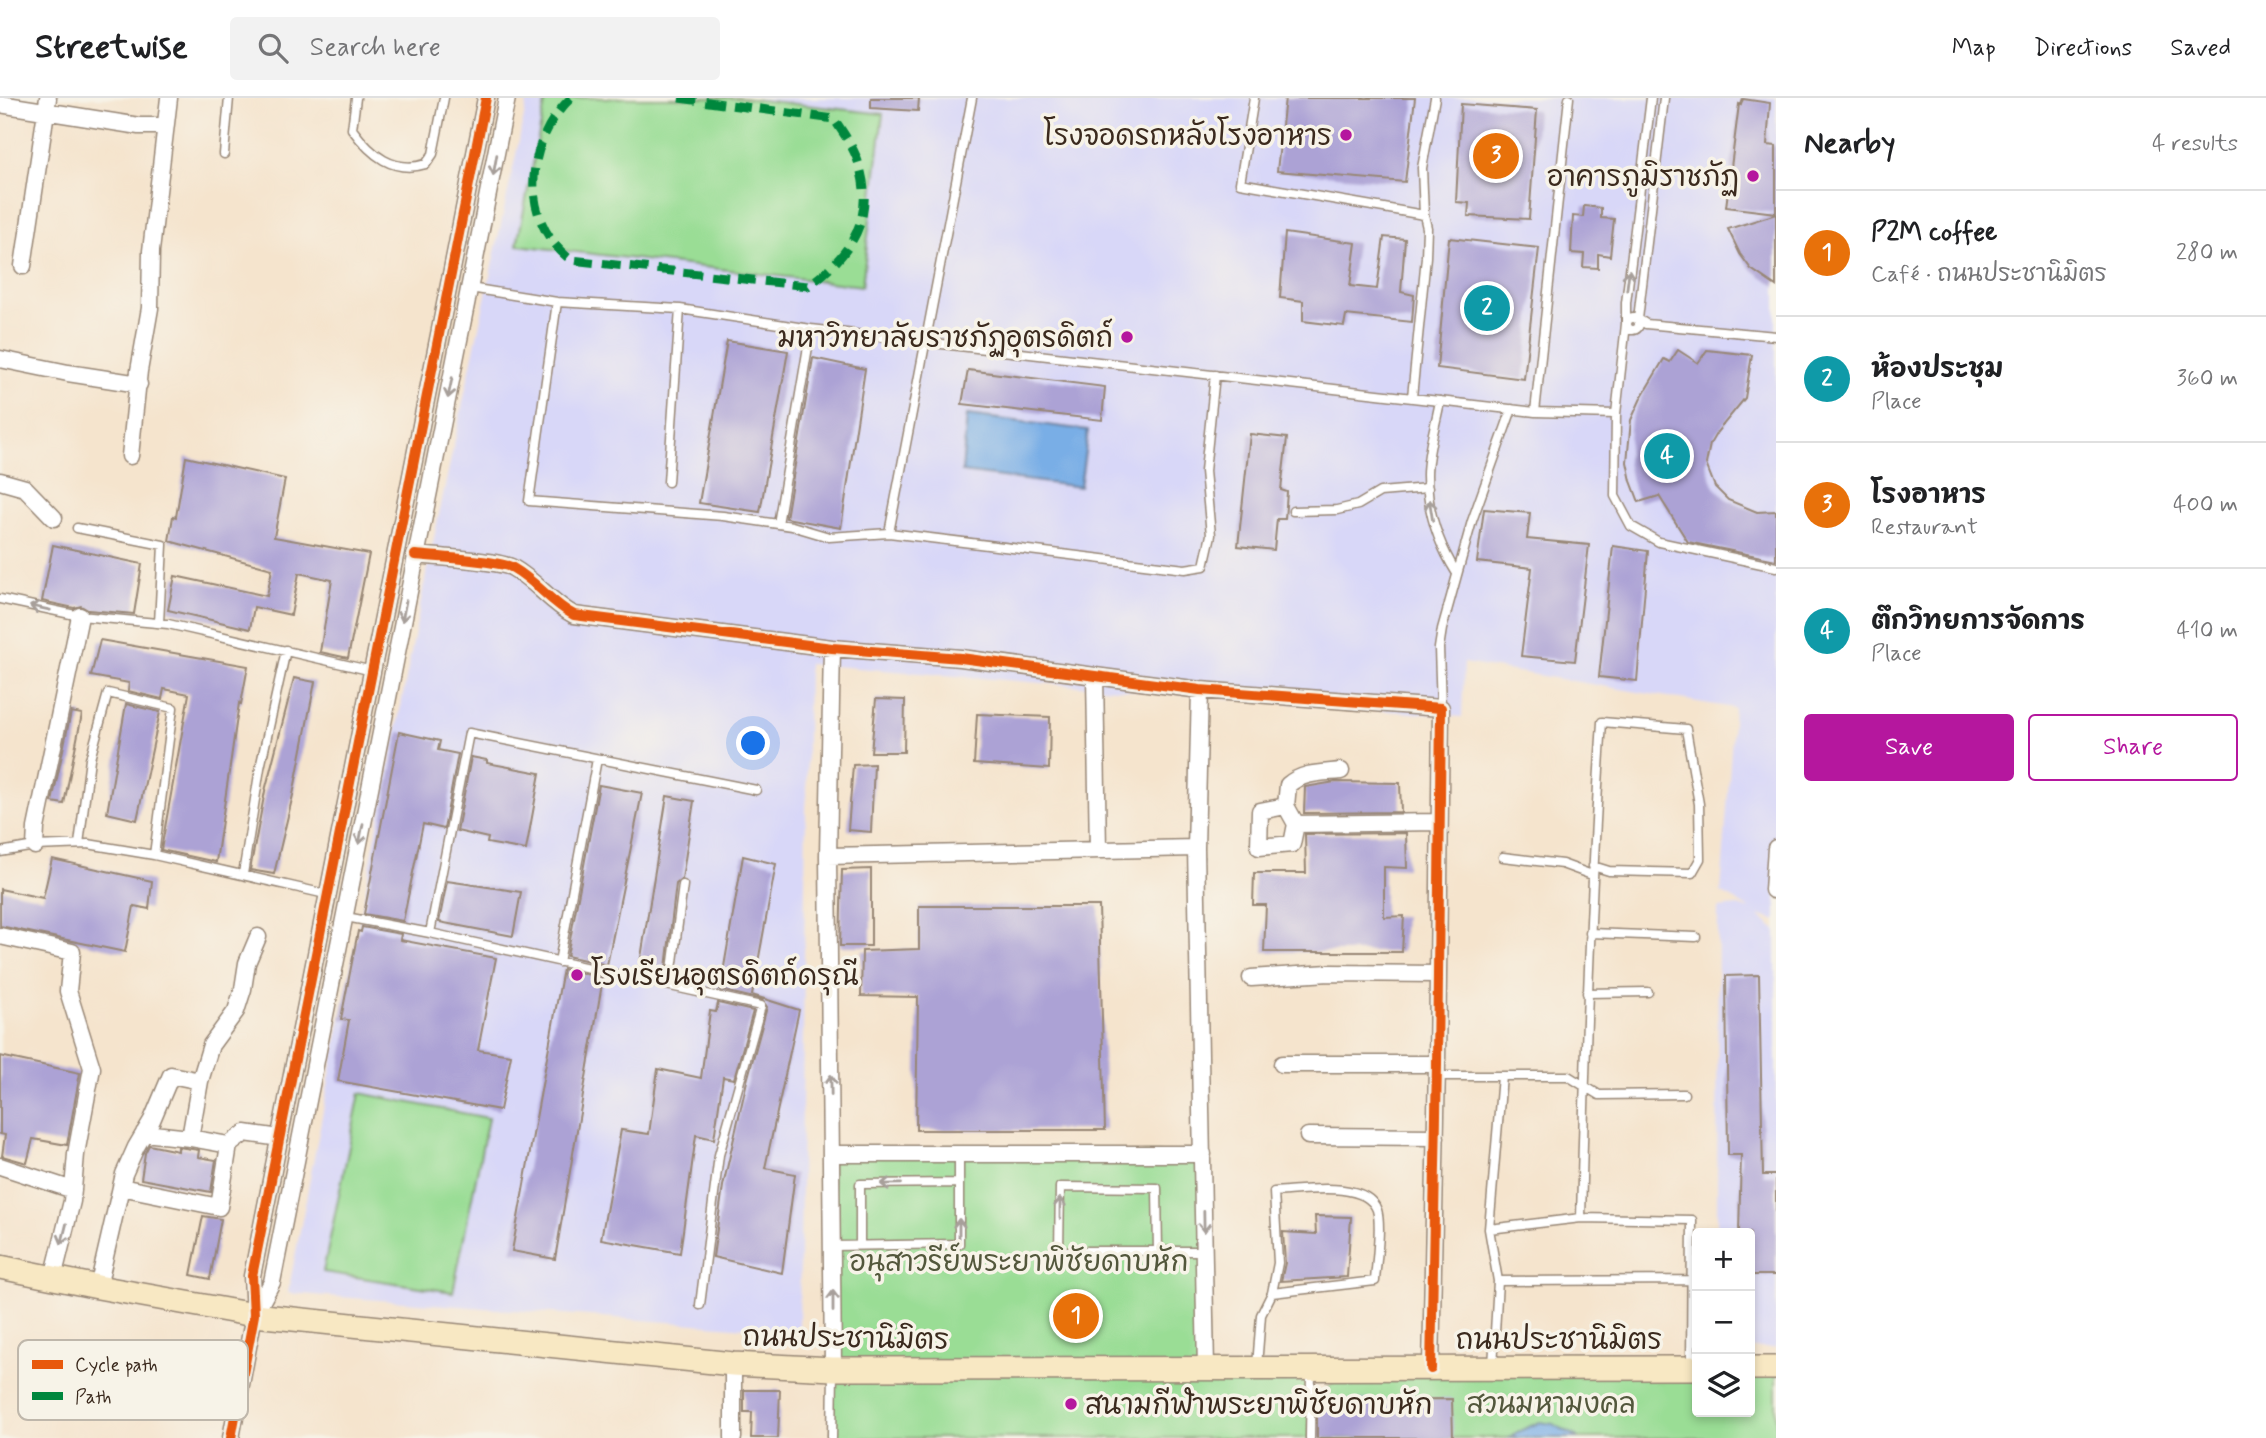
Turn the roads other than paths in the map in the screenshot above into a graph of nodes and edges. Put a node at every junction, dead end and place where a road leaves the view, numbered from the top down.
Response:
1 (169, 98) edge
2 (229, 98) edge
3 (356, 98) edge
4 (444, 98) edge
5 (486, 98) edge
6 (507, 98) edge
7 (972, 98) edge
8 (1254, 98) edge
9 (1435, 98) edge
10 (1569, 98) edge
11 (1651, 98) edge
12 (1664, 98) edge
13 (0, 104) edge
14 (47, 105) edge
15 (166, 126) junction
16 (224, 153) dead end
17 (468, 196) junction
18 (488, 200) junction
19 (1424, 215) junction
20 (23, 266) dead end
21 (470, 288) junction
22 (557, 302) junction
23 (680, 309) junction
24 (1638, 319) junction
25 (1626, 324) junction
26 (1646, 324) junction
27 (811, 329) junction
28 (1638, 329) junction
29 (1776, 336) edge
30 (927, 342) junction
31 (1624, 348) junction
32 (0, 359) edge
33 (1215, 374) junction
34 (139, 384) junction
35 (1412, 397) junction
36 (1440, 401) junction
37 (1511, 409) junction
38 (1535, 412) junction
39 (1616, 414) junction
40 (130, 456) dead end
41 (0, 481) edge
42 (668, 482) dead end
43 (1429, 488) junction
44 (1293, 510) dead end
45 (54, 518) dead end
46 (778, 524) junction
47 (77, 528) dead end
48 (889, 533) junction
49 (415, 555) junction
50 (1776, 567) edge
51 (1456, 572) junction
52 (0, 599) edge
53 (80, 616) junction
54 (159, 623) junction
55 (832, 648) junction
56 (286, 650) junction
57 (373, 671) junction
58 (1095, 676) junction
59 (1200, 690) junction
60 (1441, 708) junction
61 (597, 759) junction
62 (1341, 771) dead end
63 (756, 790) dead end
64 (1286, 806) junction
65 (1440, 822) junction
66 (1296, 824) junction
67 (79, 844) junction
68 (35, 846) junction
69 (1196, 848) junction
70 (1776, 848) edge
71 (1098, 850) junction
72 (0, 852) edge
73 (154, 855) junction
74 (828, 856) junction
75 (1503, 857) dead end
76 (1592, 871) junction
77 (243, 874) junction
78 (683, 885) dead end
79 (1773, 890) dead end
80 (330, 895) junction
81 (346, 916) junction
82 (430, 933) junction
83 (1590, 933) junction
84 (0, 936) edge
85 (258, 937) dead end
86 (1696, 937) dead end
87 (559, 962) junction
88 (1438, 974) junction
89 (1251, 978) dead end
90 (670, 985) junction
91 (1648, 992) dead end
92 (1587, 993) junction
93 (1282, 1064) dead end
94 (1437, 1070) junction
95 (1502, 1076) junction
96 (200, 1081) junction
97 (1584, 1086) junction
98 (1684, 1094) dead end
99 (144, 1133) junction
100 (1307, 1136) dead end
101 (1436, 1137) junction
102 (190, 1138) junction
103 (280, 1138) junction
104 (229, 1145) junction
105 (832, 1153) junction
106 (959, 1154) junction
107 (1203, 1154) junction
108 (0, 1166) edge
109 (959, 1183) junction
110 (121, 1187) junction
111 (73, 1190) junction
112 (1581, 1218) junction
113 (1692, 1228) edge
114 (1489, 1229) junction
115 (860, 1245) junction
116 (833, 1246) junction
117 (1158, 1251) junction
118 (1204, 1251) junction
119 (0, 1266) edge
120 (53, 1278) junction
121 (1692, 1280) edge
122 (1498, 1281) junction
123 (98, 1287) junction
124 (1692, 1291) edge
125 (1272, 1293) junction
126 (700, 1305) dead end
127 (254, 1315) junction
128 (248, 1347) edge
129 (1694, 1354) edge
130 (733, 1364) junction
131 (1493, 1367) junction
132 (1692, 1368) edge
133 (1755, 1368) edge
134 (1776, 1368) edge
135 (833, 1369) junction
136 (1206, 1369) junction
137 (1257, 1369) junction
138 (1311, 1369) junction
139 (1430, 1369) junction
140 (234, 1420) edge
141 (231, 1438) edge
142 (733, 1438) edge
143 (832, 1438) edge
144 (1310, 1438) edge

1 - 15 street
2 - 16 lane
3 - 4 lane
5 - 17 street
6 -> 18 street
7 - 30 lane
8 - 19 lane
9 - 19 lane
10 - 38 lane
25 -> 11 lane
12 - 24 lane
13 - 14 street
14 - 15 street
14 - 20 street
15 - 34 street
17 - 18 street
17 - 57 street
18 - 21 street
19 - 35 lane
21 - 22 lane
21 -> 49 street
22 - 23 lane
22 - 46 lane
23 - 27 lane
23 - 42 lane
24 - 25 lane
24 - 26 lane
24 - 28 lane
25 - 28 lane
25 - 31 lane
26 - 28 lane
26 - 29 lane
27 - 30 lane
27 - 46 lane
28 - 31 lane
30 - 33 lane
30 - 48 lane
31 - 39 lane
32 - 34 street
33 - 35 lane
33 - 48 lane
34 - 40 street
35 - 36 lane
36 - 37 lane
36 - 43 lane
37 - 38 lane
37 - 51 lane
38 - 39 lane
39 - 50 lane
41 - 45 street
43 - 44 lane
51 -> 43 lane
46 - 48 lane
47 - 54 lane
49 - 55 street
49 -> 81 street
51 - 60 lane
53 -> 52 lane
53 - 54 lane
53 - 68 street
54 - 56 lane
55 - 58 street
55 - 74 street
56 - 57 lane
56 - 77 lane
57 - 80 street
58 - 59 street
58 - 71 street
59 - 60 street
59 - 69 street
60 - 65 street
61 - 63 lane
61 - 82 lane
61 - 87 lane
62 - 64 street
64 - 66 street
64 - 66 street
65 - 66 street
65 - 88 street
67 - 68 lane
67 - 73 lane
67 - 73 lane
68 - 72 lane
69 - 71 street
69 - 107 street
70 - 79 street
71 - 74 street
73 - 77 lane
105 -> 74 street
75 - 76 lane
76 - 76 lane
76 - 83 lane
77 - 80 lane
78 - 90 lane
80 - 103 street
81 - 82 lane
81 - 127 street
82 - 87 lane
83 - 86 lane
83 - 92 lane
84 - 111 street
85 - 96 street
87 - 90 lane
88 - 89 street
88 - 94 street
90 - 126 lane
91 - 92 lane
92 - 97 lane
93 - 94 street
94 - 95 lane
94 - 101 street
95 - 97 lane
95 - 114 lane
96 - 99 street
96 - 102 street
97 - 98 lane
97 - 112 lane
99 - 102 street
99 - 110 street
100 - 101 street
101 - 139 street
102 - 104 street
103 - 104 street
103 - 127 street
104 - 110 street
105 - 106 street
105 - 116 street
106 - 107 street
106 - 109 lane
107 -> 118 street
108 - 111 street
109 -> 115 lane
115 -> 109 lane
110 - 123 street
111 -> 120 street
112 - 113 lane
112 - 114 lane
114 - 122 lane
115 - 116 lane
135 -> 116 street
117 -> 117 lane
117 - 118 lane
118 - 136 street
119 - 120 main road, ถนนประชานิมิตร
120 - 123 main road, ถนนประชานิมิตร
121 - 122 lane
122 - 131 lane
123 - 127 main road, ถนนประชานิมิตร
124 - 129 lane
125 - 125 lane
125 - 137 lane
127 - 128 street
127 - 130 main road, ถนนประชานิมิตร
130 - 135 main road, ถนนประชานิมิตร
130 - 142 street
131 - 132 main road, ถนนประชานิมิตร
131 - 139 main road, ถนนประชานิมิตร
133 - 134 main road
135 - 136 main road, ถนนประชานิมิตร
135 - 143 lane
136 - 137 main road, ถนนประชานิมิตร
137 - 138 main road, ถนนประชานิมิตร
138 - 139 main road, ถนนประชานิมิตร
138 - 144 lane
140 - 141 street

